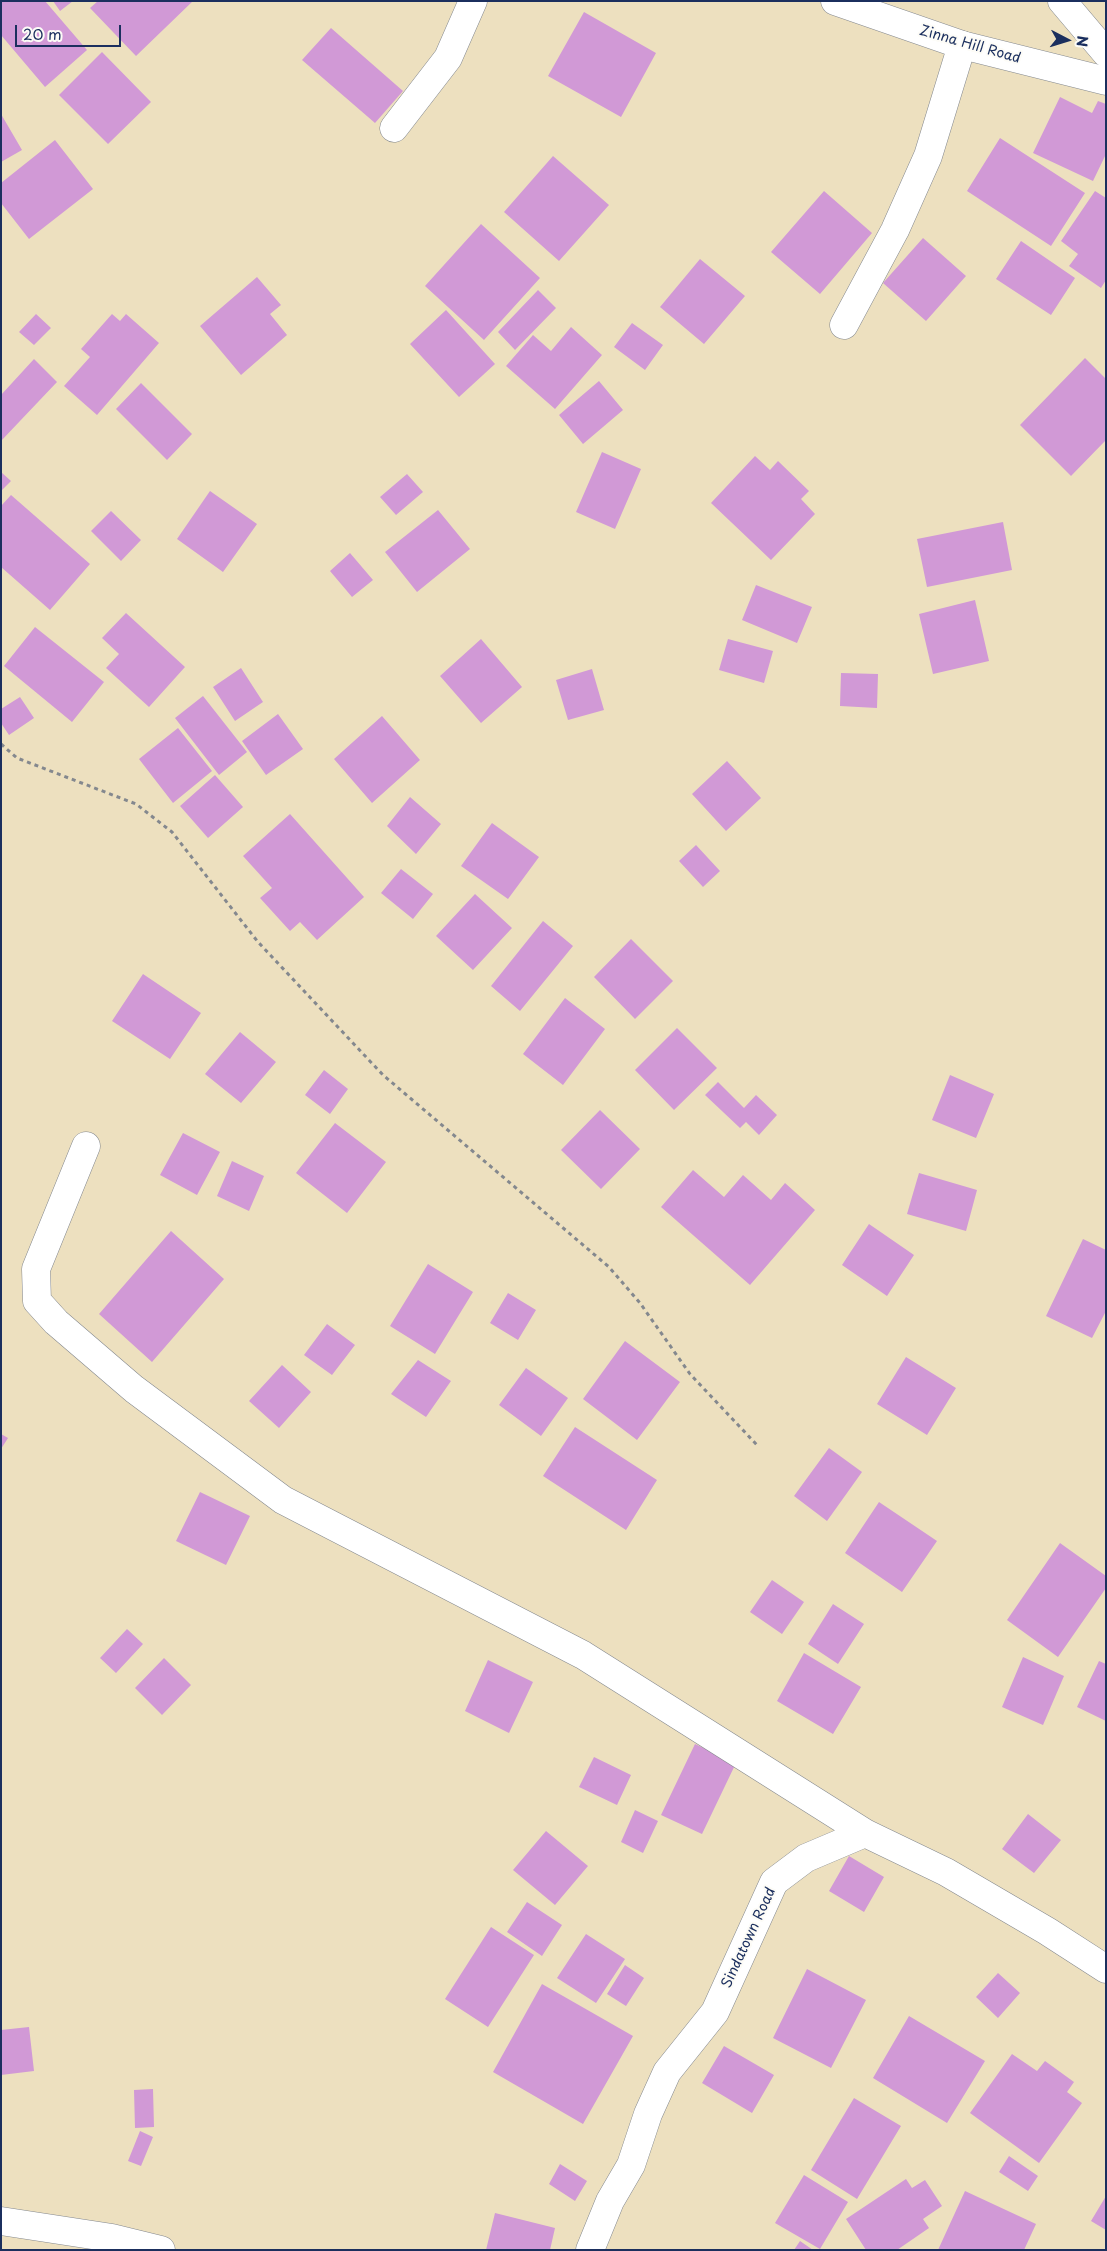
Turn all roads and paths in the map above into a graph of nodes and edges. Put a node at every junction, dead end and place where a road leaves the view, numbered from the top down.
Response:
1 (473, 1) edge
2 (836, 1) edge
3 (1062, 1) edge
4 (962, 45) junction
5 (1106, 53) edge
6 (1106, 81) edge
7 (394, 128) dead end
8 (844, 325) dead end
9 (1, 744) edge
10 (86, 1146) dead end
11 (757, 1445) dead end
12 (865, 1833) junction
13 (1106, 1968) edge
14 (1, 2221) edge
15 (161, 2250) edge
16 (590, 2250) edge

1 - 7 street
2 - 4 street, Zinna Hill Road
3 - 5 street
4 - 6 street, Zinna Hill Road
4 - 8 street
9 - 11 path
10 - 12 street
12 - 13 street
12 - 16 street, Sindatown Road
14 - 15 street

